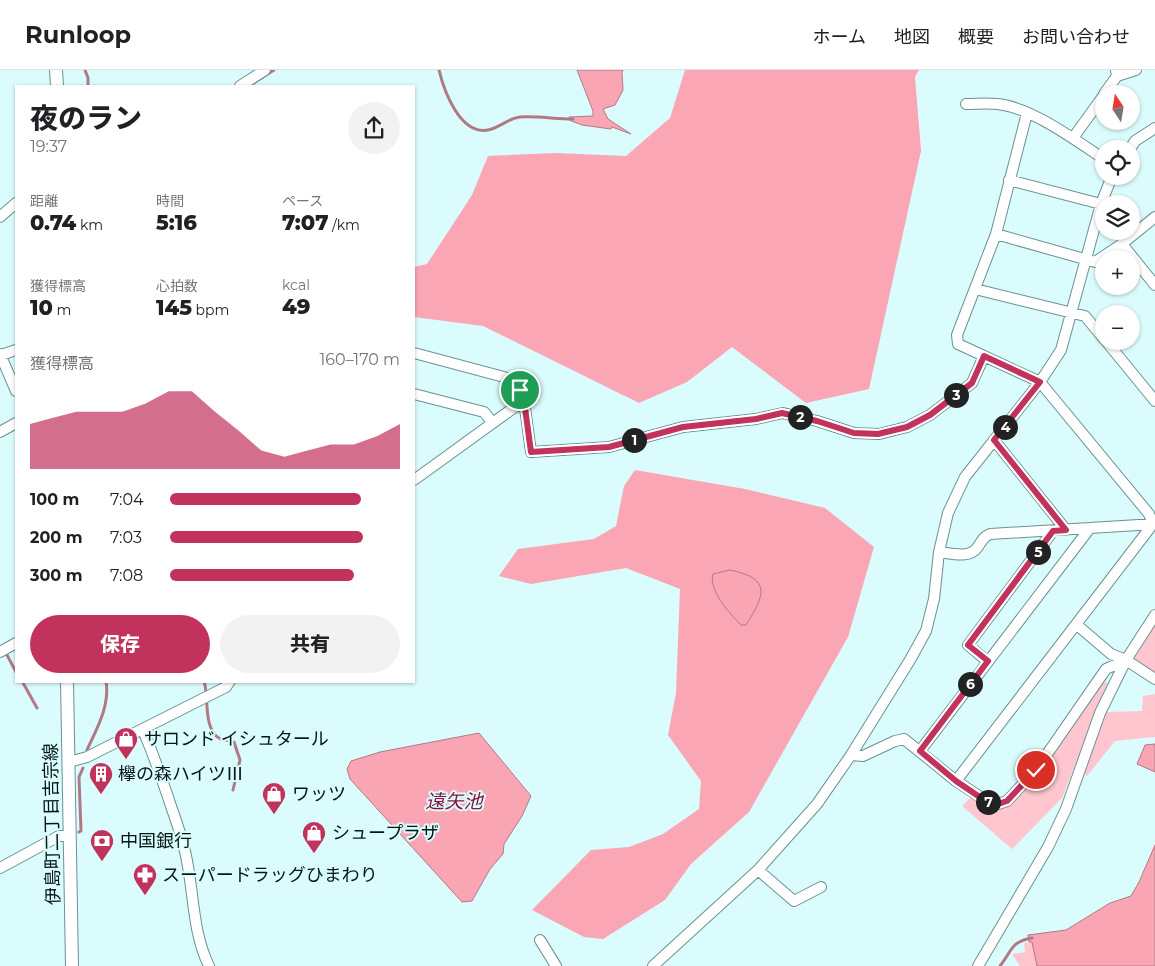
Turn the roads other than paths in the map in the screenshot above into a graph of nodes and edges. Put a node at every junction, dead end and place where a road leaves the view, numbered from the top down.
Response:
1 (56, 70) edge
2 (265, 70) edge
3 (1136, 70) edge
4 (1117, 73) edge
5 (57, 85) edge
6 (242, 85) edge
7 (1110, 85) edge
8 (966, 104) dead end
9 (1095, 107) edge
10 (1027, 112) junction
11 (1155, 128) edge
12 (1073, 138) junction
13 (1137, 140) edge
14 (1095, 153) edge
15 (1009, 180) junction
16 (1095, 202) edge
17 (15, 203) edge
18 (0, 217) edge
19 (1155, 217) edge
20 (1095, 226) edge
21 (996, 234) junction
22 (1122, 244) junction
23 (1086, 260) junction
24 (1155, 285) edge
25 (975, 288) junction
26 (1072, 313) junction
27 (1095, 328) edge
28 (15, 350) edge
29 (1113, 350) edge
30 (415, 353) edge
31 (0, 354) edge
32 (984, 356) junction
33 (1040, 382) junction
34 (15, 389) edge
35 (415, 394) edge
36 (1155, 400) edge
37 (519, 404) junction
38 (493, 423) junction
39 (15, 424) edge
40 (0, 432) edge
41 (994, 440) junction
42 (415, 479) edge
43 (1154, 524) edge
44 (1090, 528) junction
45 (1066, 530) junction
46 (1053, 531) junction
47 (939, 552) junction
48 (1155, 615) edge
49 (1077, 625) junction
50 (15, 643) edge
51 (0, 652) edge
52 (1126, 660) junction
53 (988, 661) junction
54 (1155, 679) edge
55 (68, 683) edge
56 (229, 683) edge
57 (143, 730) junction
58 (920, 751) junction
59 (851, 755) junction
60 (69, 762) junction
61 (956, 781) junction
62 (70, 836) junction
63 (0, 868) edge
64 (758, 870) junction
65 (821, 887) dead end
66 (540, 940) dead end
67 (72, 966) edge
68 (209, 966) edge
69 (556, 966) edge
70 (653, 966) edge
71 (978, 966) edge

1 - 5 street
2 - 6 street
3 - 4 street
4 - 7 street
8 - 10 street
9 - 12 street
10 - 12 street
10 - 15 street
11 - 13 street
12 - 14 street
15 - 16 street
15 - 21 street
17 - 18 street
19 - 22 street
20 - 23 street
21 - 23 street
21 - 25 street
22 - 23 street
22 - 24 street
23 - 26 street
25 - 26 street
25 - 32 street
26 - 27 street
26 - 33 street
28 - 31 street
29 - 36 street
30 - 37 street
31 - 34 street
32 - 33 street
32 - 37 street
33 - 41 street
33 - 43 street
35 - 38 street
37 - 38 street
38 - 42 street
39 - 40 street
41 - 45 street
41 - 47 street
43 - 44 street
43 - 49 street
44 - 45 street
44 - 53 street
45 - 46 street
46 - 47 street
46 - 53 street
47 - 59 street
48 - 52 street
49 - 52 street
49 - 61 street
50 - 51 street
52 - 54 street
52 - 61 street
52 - 71 street
53 - 58 street
55 - 60 street, 伊島町二丁目吉宗線
56 - 57 street
57 - 60 street
57 - 68 street
58 - 59 street
58 - 61 street
59 - 64 street
60 - 62 street, 伊島町二丁目吉宗線
62 - 63 street
62 - 67 street, 伊島町二丁目吉宗線
64 - 65 street
64 - 70 street
66 - 69 street

